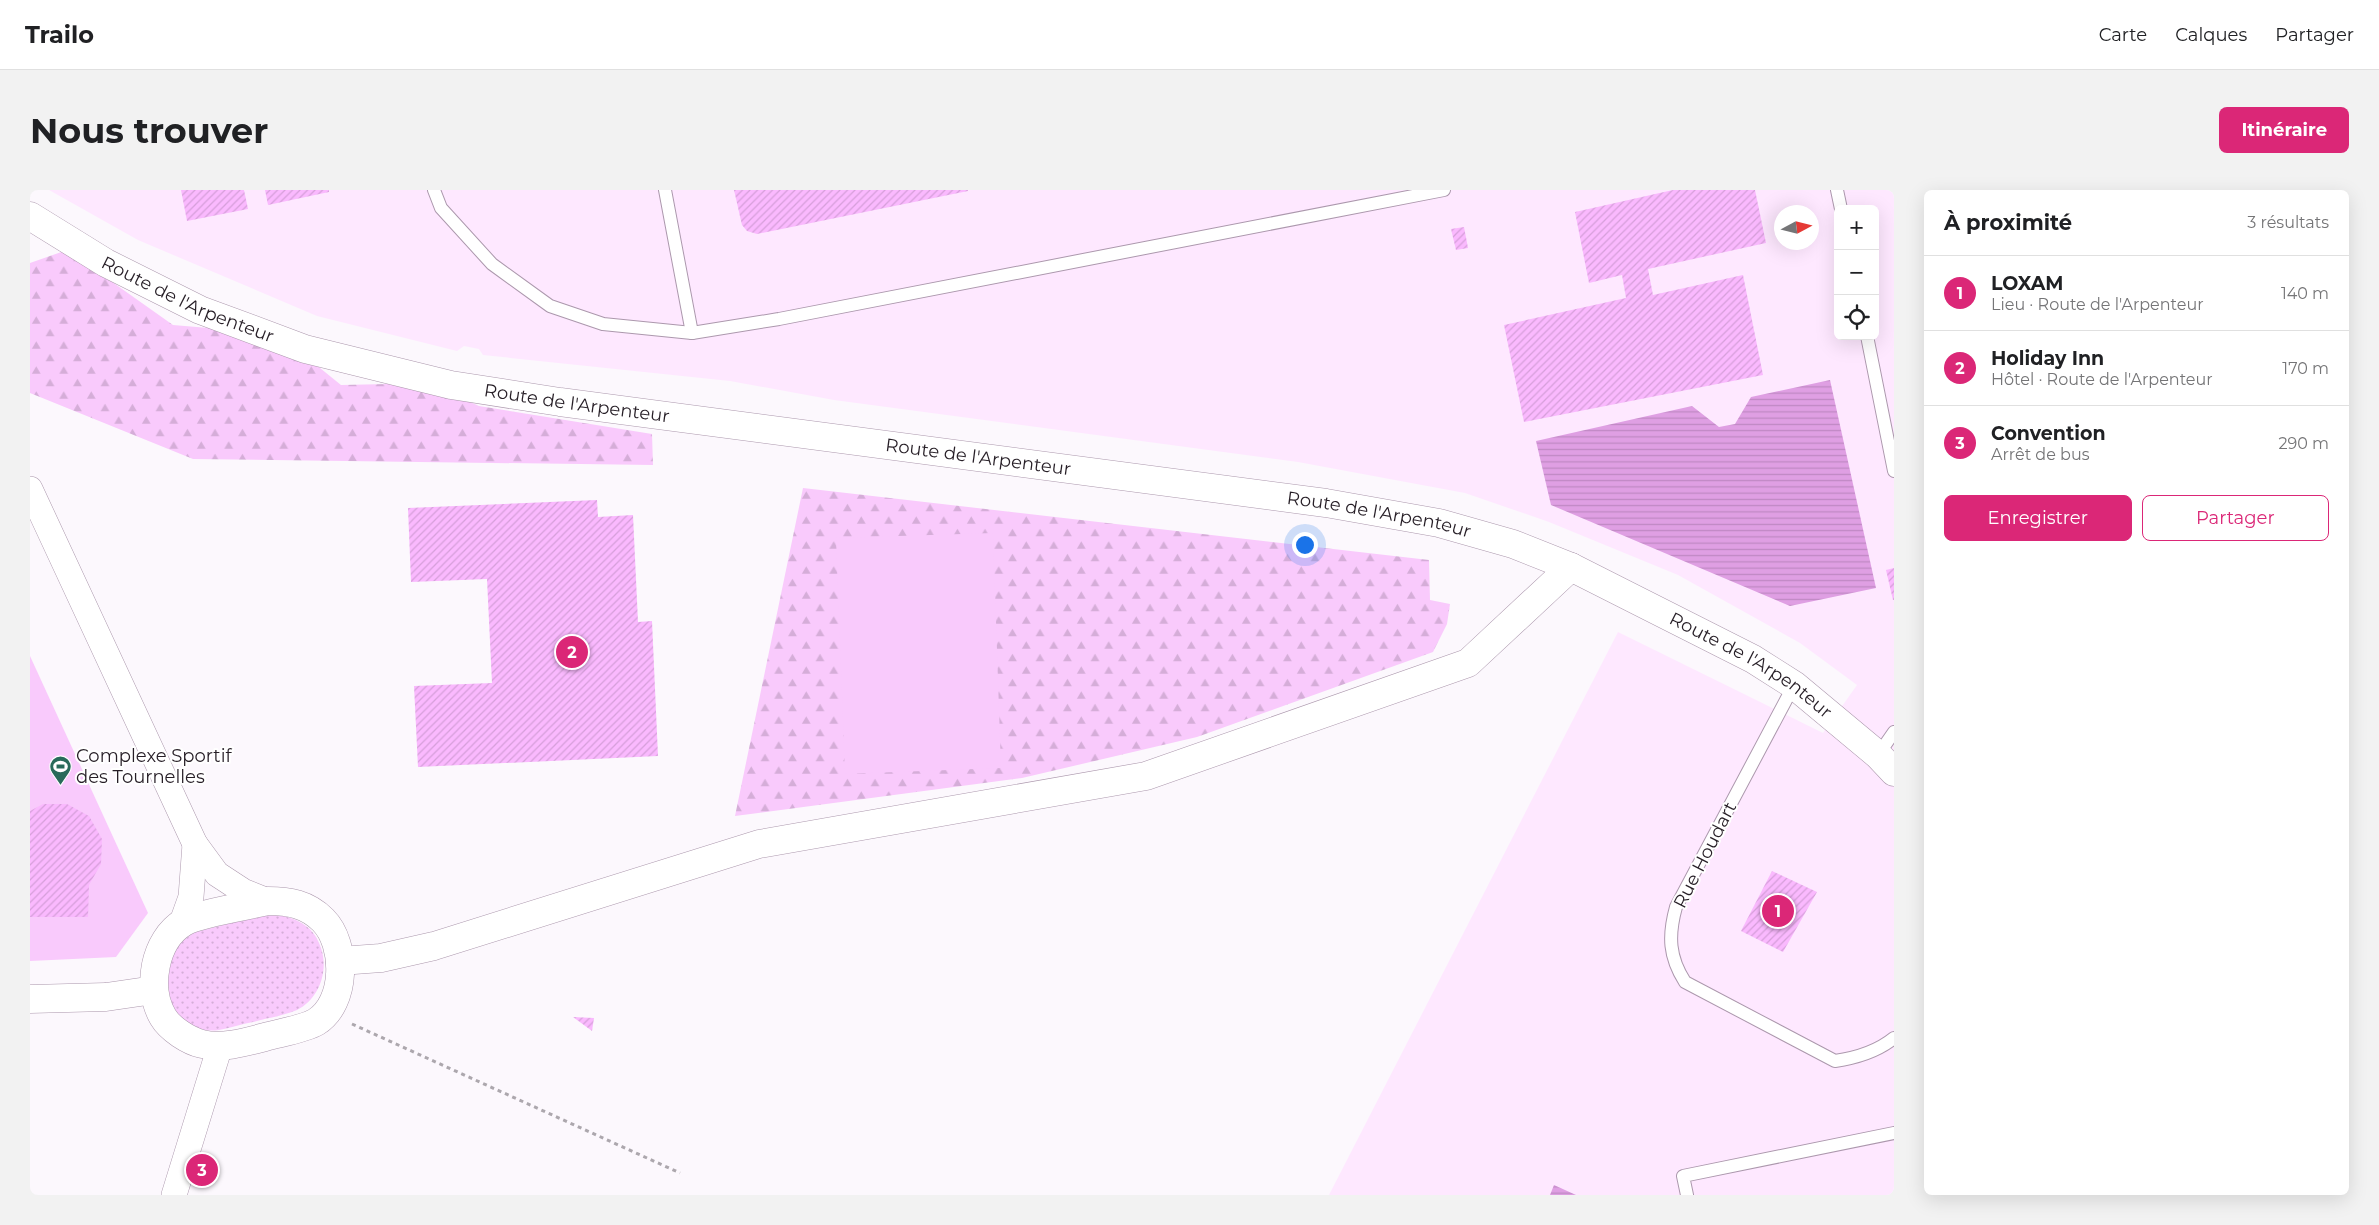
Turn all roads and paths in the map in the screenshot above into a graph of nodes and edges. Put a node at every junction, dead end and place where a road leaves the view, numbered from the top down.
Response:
1 (434, 190) edge
2 (665, 190) edge
3 (1444, 190) edge
4 (1837, 190) edge
5 (1840, 205) edge
6 (30, 216) edge
7 (692, 333) junction
8 (1868, 340) edge
9 (1894, 471) edge
10 (30, 489) edge
11 (1571, 567) junction
12 (1794, 685) junction
13 (1894, 732) edge
14 (1886, 763) edge
15 (195, 844) junction
16 (268, 901) junction
17 (180, 925) junction
18 (340, 961) junction
19 (154, 990) junction
20 (30, 999) edge
21 (327, 1012) junction
22 (1894, 1038) edge
23 (220, 1046) junction
24 (1894, 1133) edge
25 (680, 1173) dead end
26 (174, 1195) edge
27 (1687, 1195) edge

1 - 7 lane
2 - 7 lane
3 - 7 lane
4 - 5 lane
6 - 11 street, Route de l'Arpenteur
8 - 9 lane
10 - 15 street
11 - 12 street, Route de l'Arpenteur
11 - 18 street
12 - 14 street, Route de l'Arpenteur
12 - 22 lane, Rue Houdart
13 - 14 lane
15 - 16 street
15 - 17 street
16 - 17 street
16 - 18 street
17 - 19 street
18 - 21 street
19 - 20 street
19 - 23 street
21 - 23 street
21 - 25 path
23 - 26 street
24 - 27 lane

